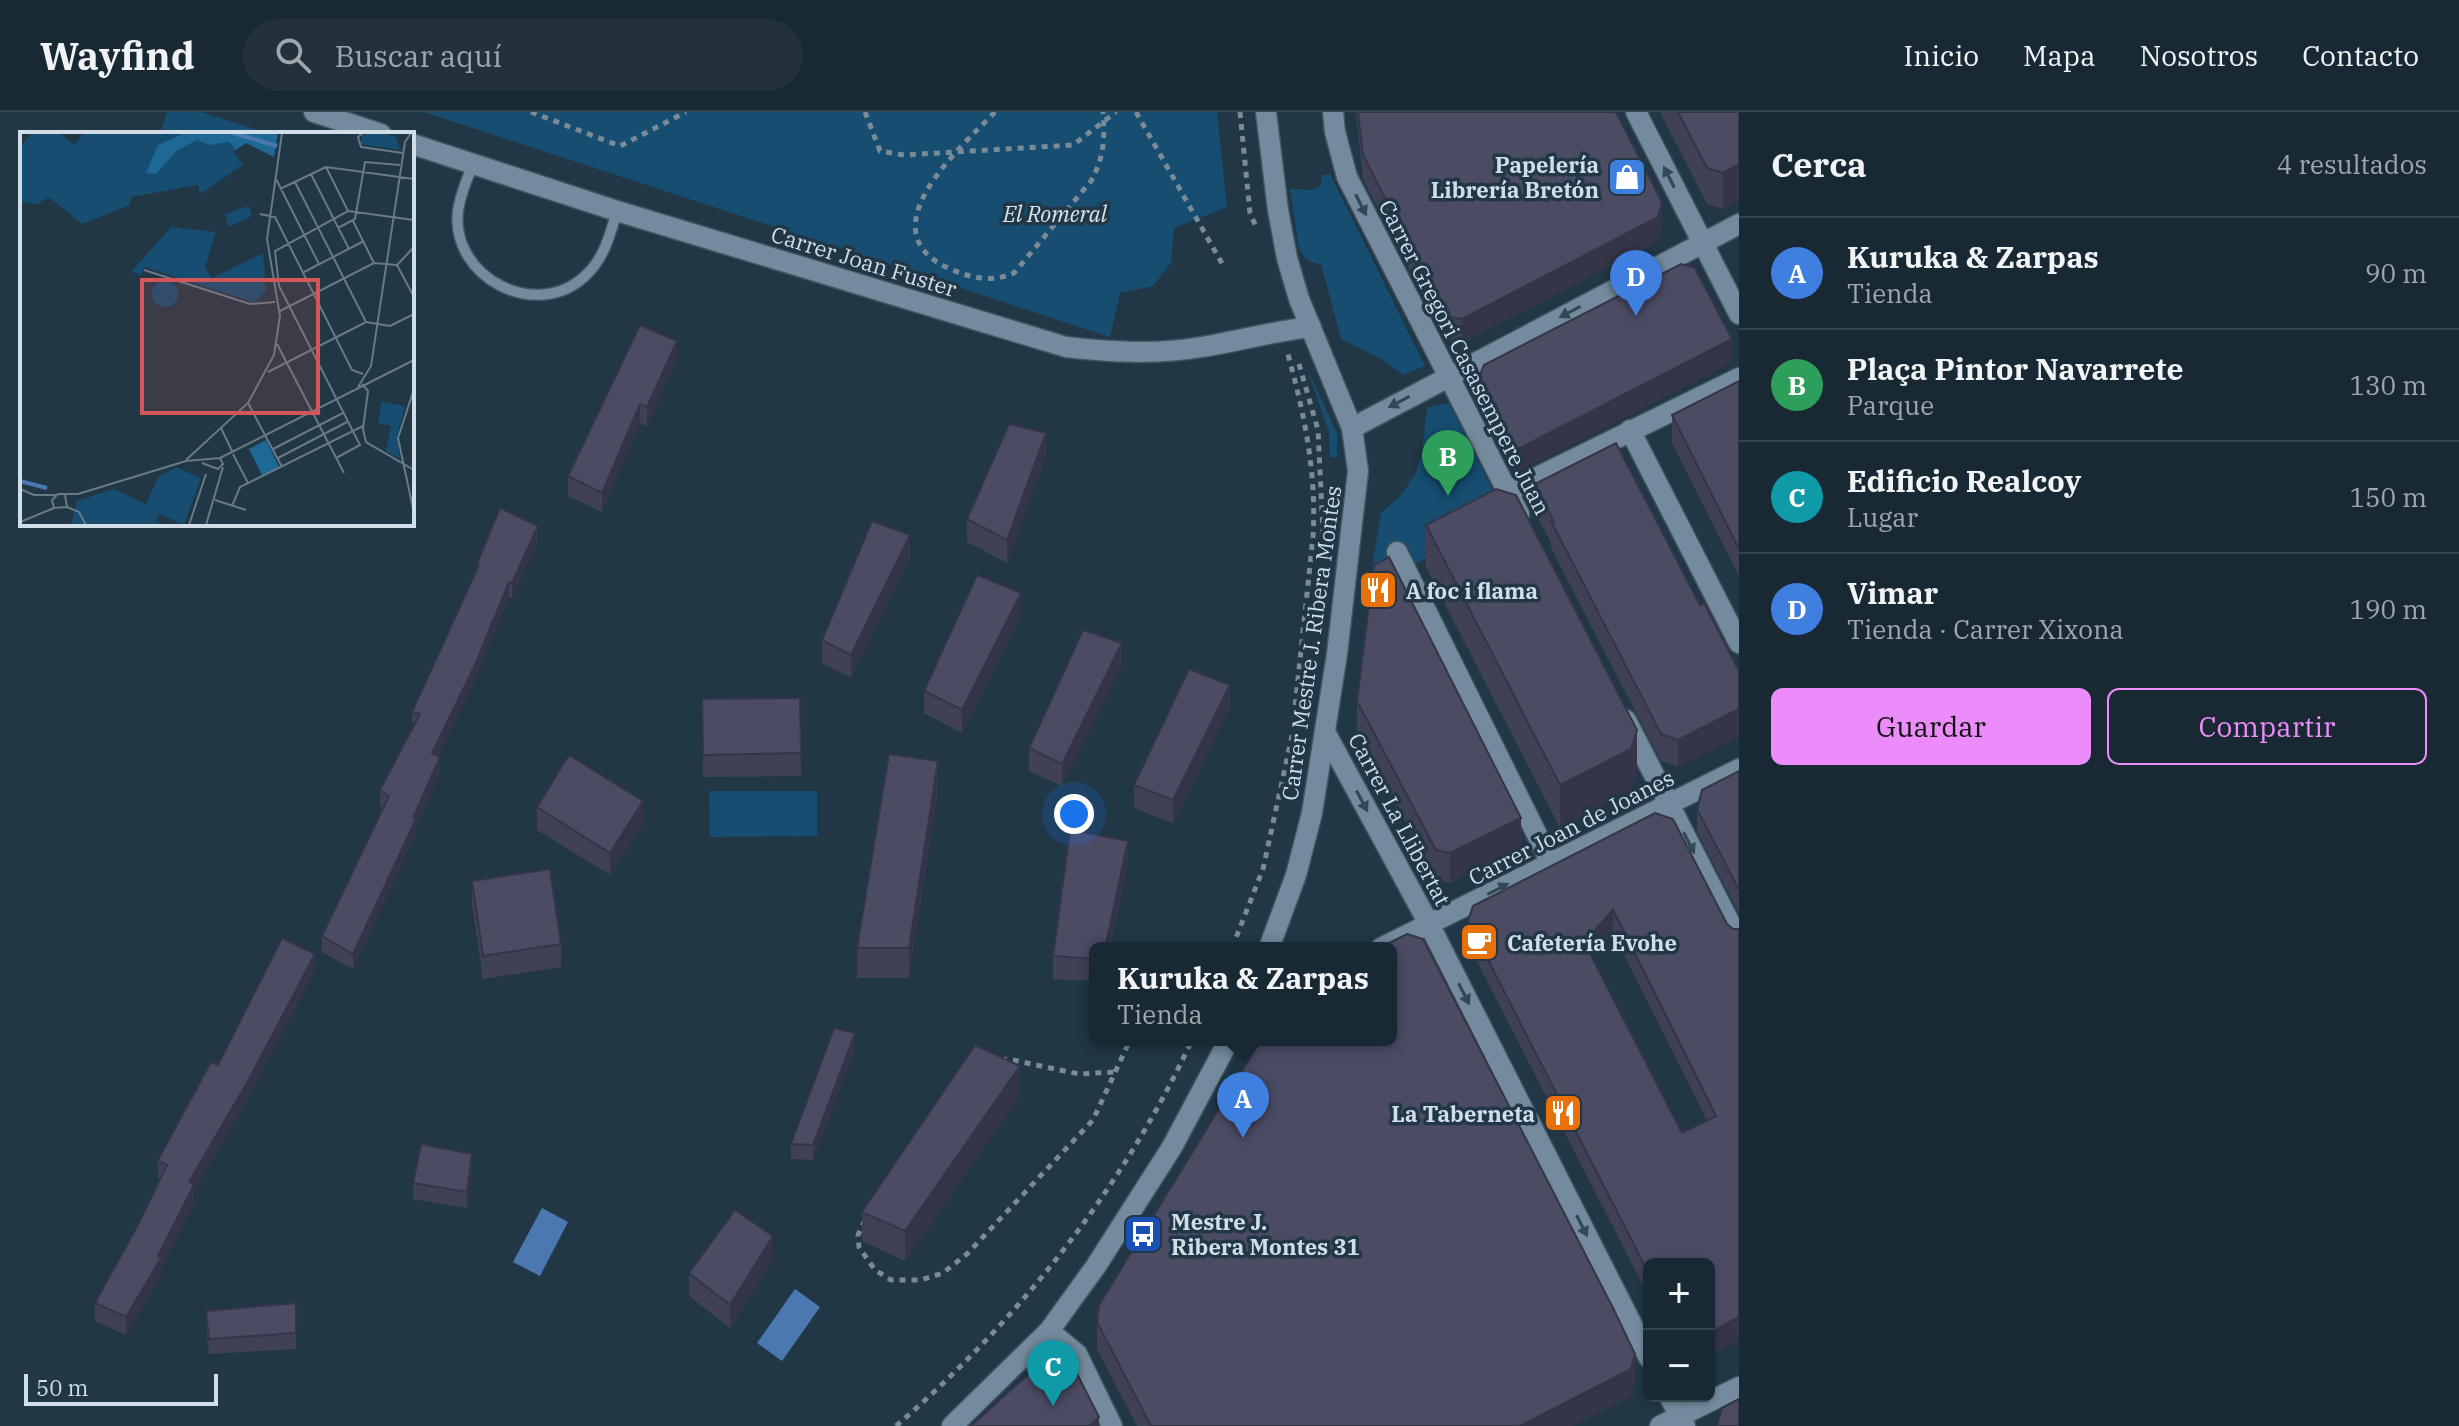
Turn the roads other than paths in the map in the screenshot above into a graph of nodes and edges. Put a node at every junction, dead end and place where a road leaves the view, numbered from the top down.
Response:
1 (314, 112) edge
2 (1266, 112) edge
3 (1636, 112) edge
4 (1334, 122) edge
5 (375, 132) edge
6 (414, 145) edge
7 (473, 164) junction
8 (617, 211) junction
9 (1739, 224) edge
10 (1703, 242) junction
11 (1739, 314) edge
12 (1311, 327) junction
13 (1447, 376) junction
14 (1739, 378) edge
15 (1352, 428) junction
16 (1630, 430) junction
17 (1507, 492) junction
18 (1529, 533) edge
19 (1397, 552) dead end
20 (1739, 643) edge
21 (1615, 699) edge
22 (1325, 732) junction
23 (1739, 769) edge
24 (1669, 804) junction
25 (1551, 863) junction
26 (1429, 924) junction
27 (1739, 941) edge
28 (1271, 942) edge
29 (1393, 942) edge
30 (1226, 1046) edge
31 (1049, 1331) junction
32 (1643, 1346) edge
33 (1739, 1387) edge
34 (1672, 1402) edge
35 (1682, 1421) edge
36 (952, 1426) edge
37 (1112, 1426) edge
38 (1660, 1426) edge

1 - 5 street
2 - 12 street, Carrer Mestre J. Ribera Montes
10 -> 3 street
4 -> 13 street, Carrer Gregori Casasempere Juan
6 - 7 street, Carrer Joan Fuster
7 - 8 street, Carrer Joan Fuster
7 - 8 lane
8 - 12 street, Carrer Joan Fuster
9 - 10 street
10 - 11 street
10 -> 13 street
12 - 15 street, Carrer Mestre J. Ribera Montes
13 -> 15 street
13 - 17 street, Carrer Gregori Casasempere Juan
14 - 16 street
15 - 22 street, Carrer Mestre J. Ribera Montes
16 - 17 street
16 - 20 street
17 - 18 street, Carrer Gregori Casasempere Juan
19 - 25 street
21 - 24 street
22 -> 26 street, Carrer La Llibertat
22 - 28 street, Carrer Mestre J. Ribera Montes
23 - 24 street, Carrer Joan de Joanes
24 - 25 street, Carrer Joan de Joanes
24 -> 27 street
26 -> 25 street, Carrer Joan de Joanes
26 - 29 street, Carrer Joan de Joanes
26 -> 32 street, Carrer La Llibertat
30 - 31 street
31 - 36 street
31 - 37 street
33 - 35 street
34 - 35 street
35 - 38 street

